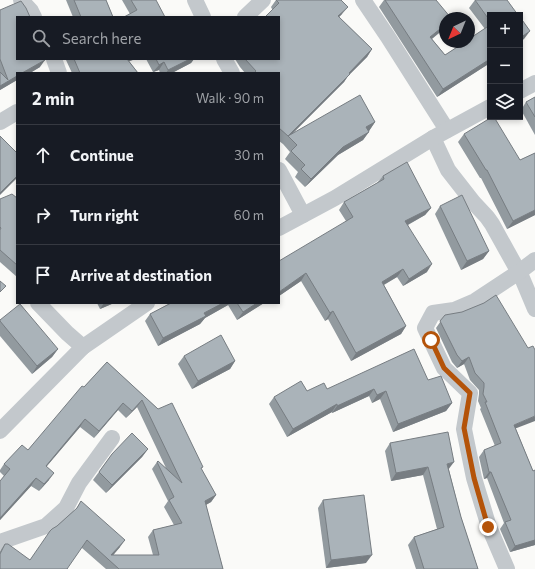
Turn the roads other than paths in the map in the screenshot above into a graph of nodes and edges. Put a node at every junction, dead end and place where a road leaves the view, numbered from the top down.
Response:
1 (21, 0) edge
2 (195, 0) edge
3 (263, 0) edge
4 (363, 0) edge
5 (34, 16) edge
6 (203, 16) edge
7 (246, 16) edge
8 (54, 60) edge
9 (225, 60) edge
10 (59, 72) edge
11 (231, 72) edge
12 (535, 83) edge
13 (523, 89) edge
14 (487, 109) edge
15 (16, 113) edge
16 (0, 122) edge
17 (447, 130) junction
18 (433, 138) junction
19 (280, 172) edge
20 (303, 214) junction
21 (280, 227) edge
22 (535, 260) edge
23 (519, 272) junction
24 (39, 304) edge
25 (146, 304) edge
26 (535, 309) edge
27 (83, 347) junction
28 (0, 431) edge
29 (112, 438) dead end
30 (0, 542) edge
31 (507, 569) edge

1 - 5 street
2 - 6 street
3 - 7 street
4 - 17 street
8 - 10 street
9 - 11 street
12 - 13 street
14 - 17 street
15 - 16 street
17 - 18 street
18 - 20 street
18 - 23 street
19 - 20 street
20 - 21 street
22 - 23 street
23 - 26 street
23 - 31 street
24 - 27 street
25 - 27 street
27 - 28 street
29 - 30 street

